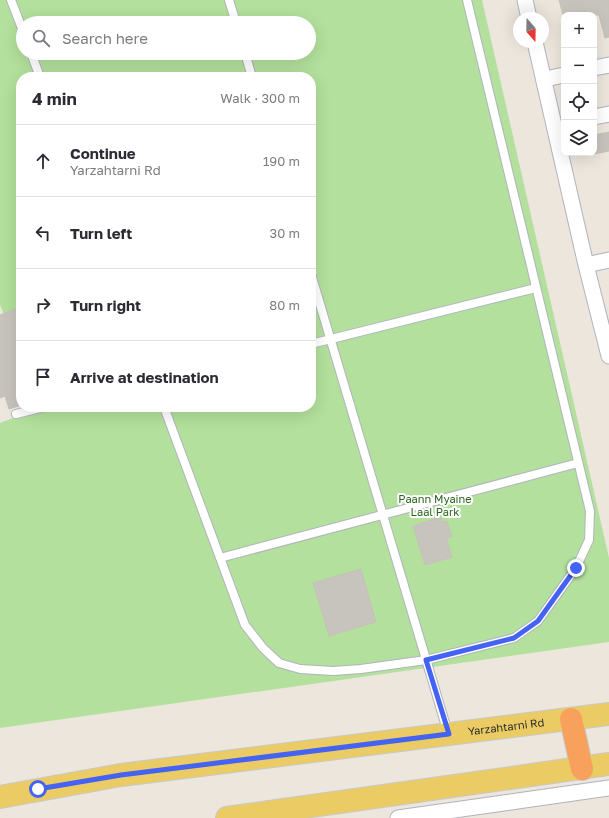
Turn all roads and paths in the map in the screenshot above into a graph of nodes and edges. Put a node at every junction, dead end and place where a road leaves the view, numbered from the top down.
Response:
1 (12, 0) edge
2 (229, 0) edge
3 (467, 0) edge
4 (524, 0) edge
5 (527, 12) edge
6 (18, 16) edge
7 (234, 16) edge
8 (537, 48) edge
9 (34, 60) edge
10 (247, 60) edge
11 (609, 65) edge
12 (597, 67) edge
13 (38, 72) edge
14 (251, 72) edge
15 (561, 76) edge
16 (545, 79) junction
17 (609, 114) edge
18 (597, 116) edge
19 (559, 124) edge
20 (609, 260) edge
21 (586, 265) junction
22 (536, 288) junction
23 (316, 290) edge
24 (331, 340) junction
25 (316, 343) edge
26 (609, 356) edge
27 (24, 412) edge
28 (166, 412) edge
29 (16, 414) dead end
30 (578, 463) junction
31 (383, 516) junction
32 (220, 558) junction
33 (426, 660) junction
34 (609, 714) edge
35 (571, 719) junction
36 (449, 734) junction
37 (609, 764) edge
38 (582, 769) junction
39 (609, 788) edge
40 (0, 796) edge
41 (227, 818) edge
42 (398, 818) edge

1 - 6 lane
2 - 7 lane
3 - 22 lane
4 - 5 street
8 - 16 street
9 - 13 lane
10 - 14 lane
11 - 12 street
15 - 16 street
16 - 19 street
17 - 18 street
19 - 21 street
20 - 21 street
21 - 26 street
22 - 24 lane
22 - 30 lane
23 - 24 lane
24 - 25 lane
24 - 31 lane
27 - 29 lane
28 - 32 lane
30 - 31 lane
30 - 33 lane
31 - 32 lane
31 - 33 lane
32 - 33 lane
33 - 36 lane
34 - 35 main road, Yarzahtarni Rd
35 - 36 main road, Yarzahtarni Rd
35 - 38 highway
36 - 40 main road, Yarzahtarni Rd
37 - 38 main road
38 - 41 main road
39 - 42 street

